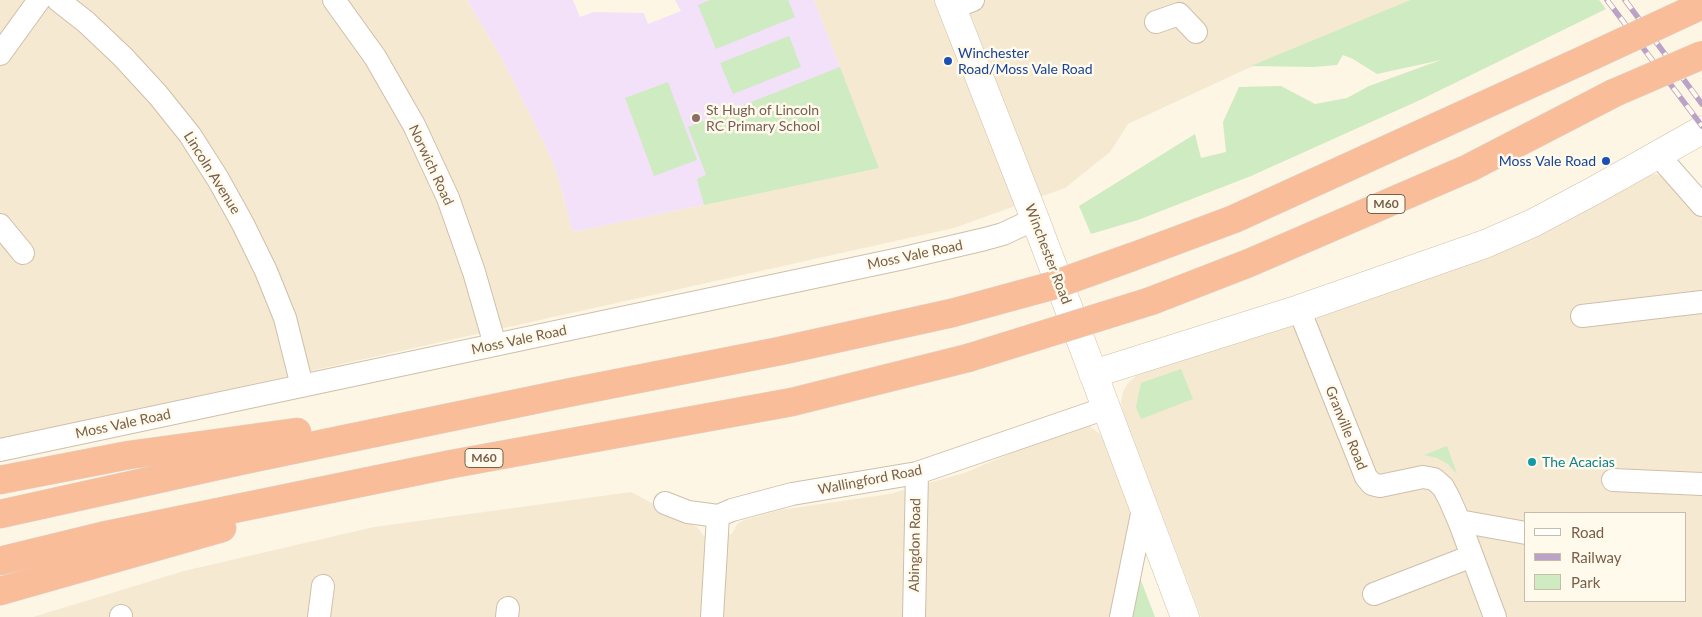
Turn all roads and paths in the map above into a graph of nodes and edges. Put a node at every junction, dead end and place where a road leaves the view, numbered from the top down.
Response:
1 (39, 0) edge
2 (58, 0) edge
3 (334, 0) edge
4 (958, 3) edge
5 (1702, 4) edge
6 (1180, 7) edge
7 (1156, 22) dead end
8 (1196, 32) dead end
9 (0, 54) edge
10 (1702, 55) edge
11 (1695, 134) edge
12 (1658, 155) junction
13 (1702, 205) edge
14 (1035, 219) junction
15 (0, 225) edge
16 (23, 253) dead end
17 (1702, 302) edge
18 (1299, 309) junction
19 (1582, 316) dead end
20 (495, 345) junction
21 (1094, 374) junction
22 (302, 386) junction
23 (567, 393) junction
24 (1106, 408) junction
25 (0, 450) edge
26 (452, 464) junction
27 (917, 472) junction
28 (0, 480) edge
29 (1613, 480) dead end
30 (1702, 484) edge
31 (666, 503) dead end
32 (1143, 509) junction
33 (0, 514) edge
34 (718, 516) junction
35 (1459, 521) junction
36 (1524, 533) edge
37 (1472, 556) junction
38 (0, 561) edge
39 (323, 586) dead end
40 (0, 591) edge
41 (1374, 594) dead end
42 (319, 617) edge
43 (712, 617) edge
44 (914, 617) edge
45 (1121, 617) edge
46 (1185, 617) edge
47 (1495, 617) edge

1 - 9 street
2 - 22 street, Lincoln Avenue
3 - 20 street, Norwich Road
4 - 14 street, Winchester Road
5 - 23 highway, bridge
6 - 7 street
6 - 8 street
10 - 26 highway, M60, bridge
11 - 12 street
12 - 13 street
12 - 18 street
14 - 20 street, Moss Vale Road
14 - 21 street, Winchester Road
15 - 16 street
17 - 19 street
18 - 21 street
18 - 35 street, Granville Road
20 - 22 street, Moss Vale Road
21 - 24 street, Winchester Road
22 - 25 street, Moss Vale Road
23 - 28 highway
23 - 33 highway
24 - 27 street, Wallingford Road
24 - 32 street, Winchester Road
26 - 38 highway, M60
26 - 40 highway, M60
27 - 34 street, Wallingford Road
27 - 44 street, Abingdon Road
29 - 30 street
31 - 34 street, Wallingford Road
32 - 45 street
32 - 46 street, Winchester Road
34 - 43 street
35 - 36 street
35 - 37 street, Granville Road
37 - 41 street
37 - 47 street, Granville Road
39 - 42 street

